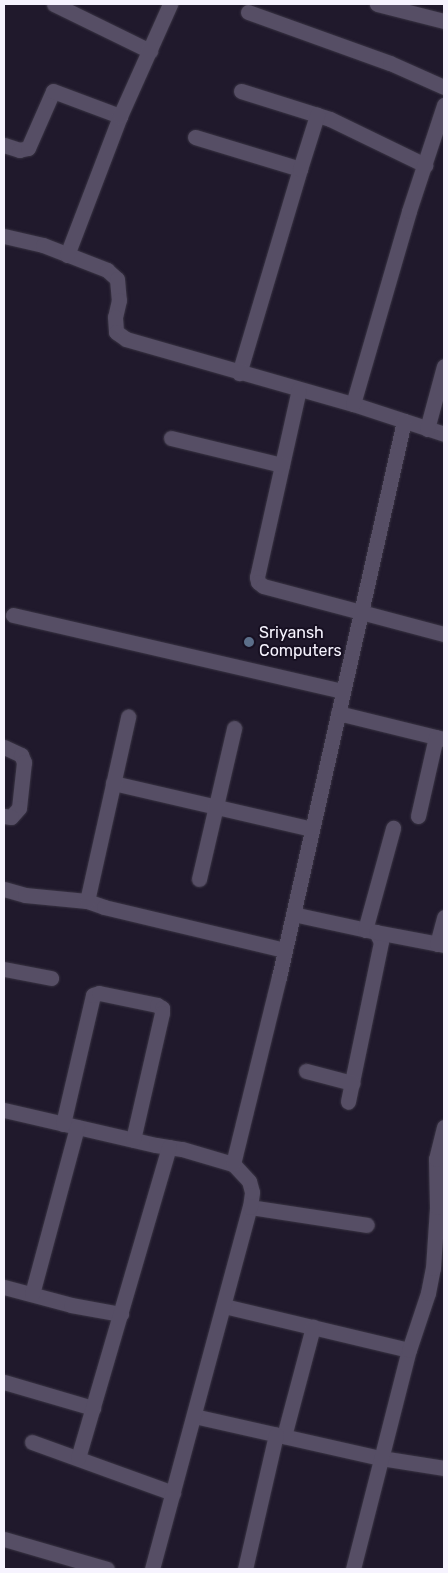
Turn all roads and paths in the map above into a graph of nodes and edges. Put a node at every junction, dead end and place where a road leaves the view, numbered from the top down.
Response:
1 (54, 4) edge
2 (170, 4) edge
3 (377, 4) edge
4 (427, 10) edge
5 (248, 12) dead end
6 (444, 20) edge
7 (150, 51) junction
8 (444, 87) edge
9 (241, 91) dead end
10 (444, 105) edge
11 (317, 115) junction
12 (120, 116) junction
13 (195, 137) dead end
14 (4, 145) edge
15 (424, 165) junction
16 (300, 169) junction
17 (4, 236) edge
18 (67, 255) junction
19 (444, 366) edge
20 (239, 373) junction
21 (300, 389) junction
22 (353, 404) junction
23 (404, 421) junction
24 (427, 428) junction
25 (444, 434) edge
26 (171, 438) dead end
27 (282, 465) junction
28 (361, 613) junction
29 (13, 615) dead end
30 (444, 634) edge
31 (343, 691) junction
32 (338, 713) junction
33 (128, 717) dead end
34 (234, 728) dead end
35 (440, 738) edge
36 (4, 747) edge
37 (113, 783) junction
38 (216, 807) junction
39 (4, 816) edge
40 (418, 816) dead end
41 (393, 828) dead end
42 (312, 829) junction
43 (199, 879) dead end
44 (4, 890) edge
45 (87, 901) junction
46 (293, 914) junction
47 (444, 917) edge
48 (371, 931) junction
49 (440, 945) edge
50 (285, 950) junction
51 (4, 969) edge
52 (50, 978) dead end
53 (306, 1071) dead end
54 (352, 1083) junction
55 (348, 1102) dead end
56 (4, 1110) edge
57 (70, 1125) junction
58 (444, 1126) edge
59 (134, 1140) junction
60 (169, 1147) junction
61 (233, 1164) junction
62 (250, 1207) junction
63 (367, 1225) dead end
64 (4, 1287) edge
65 (32, 1294) junction
66 (224, 1306) junction
67 (120, 1314) junction
68 (313, 1327) junction
69 (409, 1350) junction
70 (4, 1382) edge
71 (93, 1408) junction
72 (194, 1416) junction
73 (280, 1436) junction
74 (32, 1442) dead end
75 (78, 1458) junction
76 (381, 1458) junction
77 (444, 1468) edge
78 (173, 1492) junction
79 (4, 1539) edge
80 (58, 1563) edge
81 (107, 1569) edge
82 (152, 1569) edge
83 (245, 1569) edge
84 (353, 1569) edge

1 - 7 street
2 - 7 street
3 - 4 street
4 - 6 street
5 - 8 street
7 - 12 street
9 - 11 street
10 - 15 street
11 - 15 street
11 - 16 street
12 - 14 street
12 - 18 street
13 - 16 street
15 - 22 street
16 - 20 street
17 - 18 street
18 - 20 street
19 - 24 street
20 - 21 street
21 - 22 street
21 - 27 street
22 - 23 street
23 - 24 street
23 - 28 street
24 - 25 street
26 - 27 street
27 - 28 street
28 - 30 street
28 - 31 street
29 - 31 street
31 - 32 street
32 - 35 street
32 - 42 street
33 - 37 street
34 - 38 street
35 - 40 street
36 - 39 street
37 - 38 street
37 - 45 street
38 - 42 street
38 - 43 street
41 - 48 street
42 - 46 street
44 - 45 street
45 - 50 street
46 - 48 street
46 - 50 street
47 - 49 street
48 - 49 street
48 - 54 street
50 - 61 street
51 - 52 street
53 - 54 street
54 - 55 street
56 - 57 street
57 - 59 street
57 - 59 street
57 - 65 street
58 - 69 street
59 - 60 street
60 - 61 street
60 - 67 street
61 - 62 street
62 - 63 street
62 - 66 street
64 - 65 street
65 - 67 street
66 - 68 street
66 - 72 street
67 - 71 street
68 - 69 street
68 - 73 street
69 - 76 street
70 - 71 street
71 - 75 street
72 - 73 street
72 - 78 street
73 - 76 street
73 - 83 street
74 - 75 street
75 - 78 street
76 - 77 street
76 - 84 street
78 - 82 street
79 - 80 street
80 - 81 street

